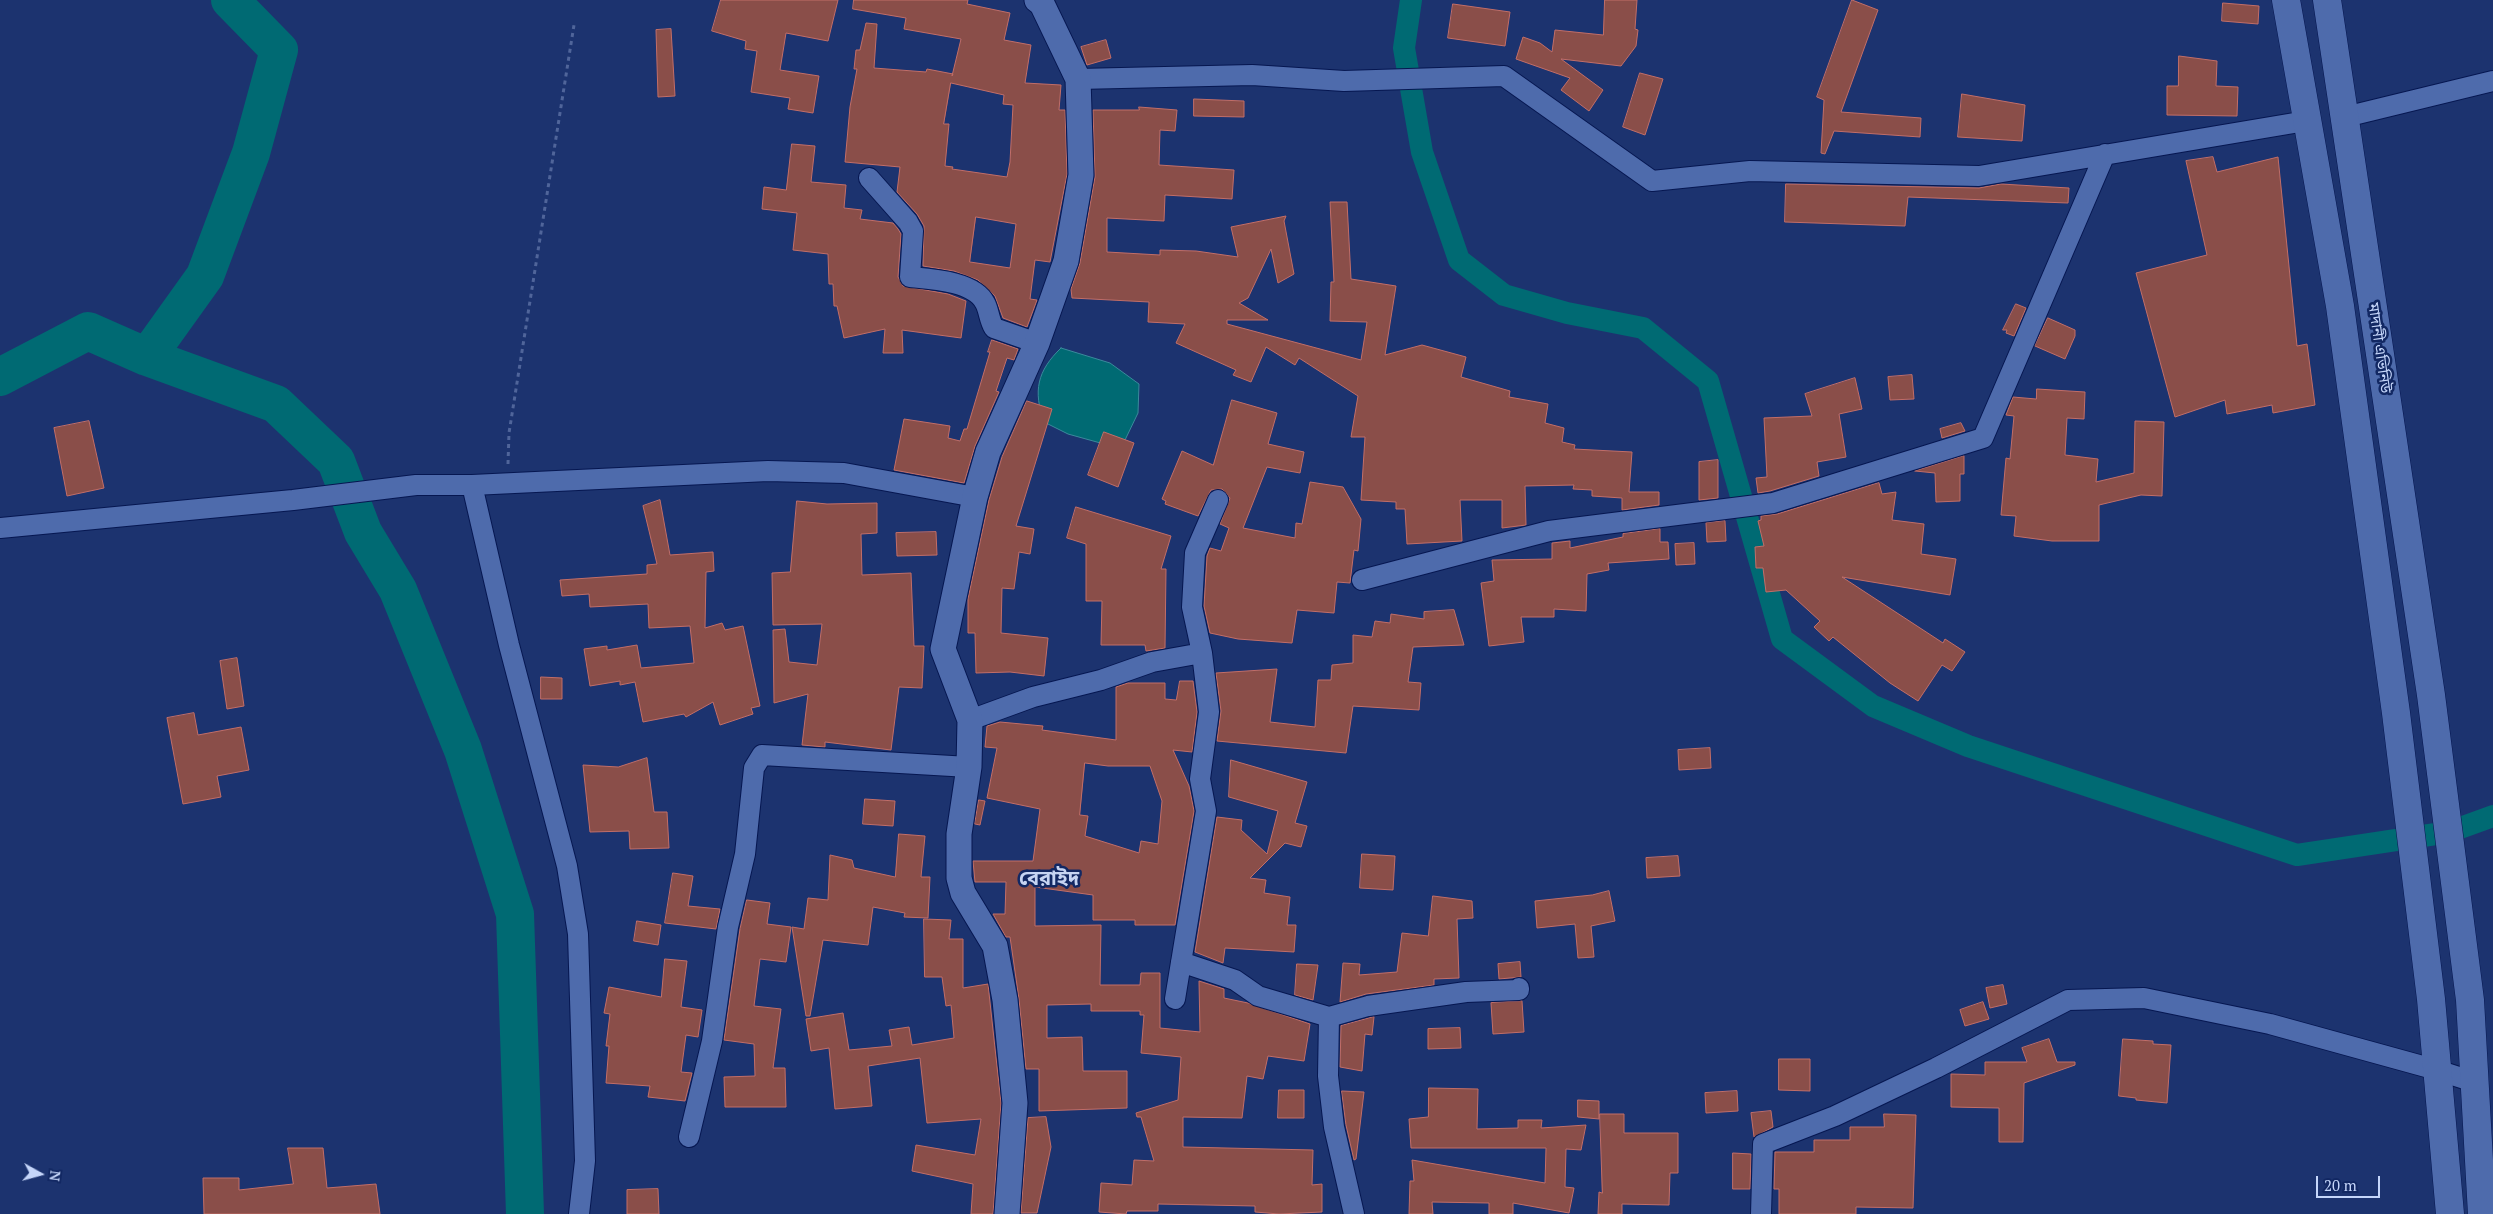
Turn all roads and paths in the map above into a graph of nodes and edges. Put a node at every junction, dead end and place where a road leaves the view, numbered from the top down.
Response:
1 (1037, 0) edge
2 (2286, 0) edge
3 (2327, 0) edge
4 (574, 25) dead end
5 (1078, 79) junction
6 (2493, 81) edge
7 (2345, 117) junction
8 (2306, 121) junction
9 (2105, 154) junction
10 (869, 178) dead end
11 (2363, 238) junction
12 (2329, 244) junction
13 (1037, 343) junction
14 (507, 482) junction
15 (472, 486) junction
16 (975, 498) junction
17 (1218, 500) dead end
18 (0, 528) edge
19 (1362, 580) dead end
20 (1202, 653) junction
21 (970, 720) junction
22 (969, 766) junction
23 (1181, 962) junction
24 (1519, 988) dead end
25 (1176, 999) dead end
26 (1329, 1016) junction
27 (2438, 1070) junction
28 (2474, 1082) junction
29 (689, 1137) dead end
30 (579, 1214) edge
31 (1007, 1214) edge
32 (1354, 1214) edge
33 (1760, 1214) edge
34 (2450, 1214) edge
35 (2482, 1214) edge

1 - 5 street
2 - 8 main road
3 - 7 main road, মাদানী এভিনিউ
4 - 14 path
5 - 9 street
5 - 13 street
6 - 7 street
7 - 11 main road, মাদানী এভিনিউ
8 - 9 street
8 - 12 main road
9 - 19 street
10 - 13 street
11 - 12 main road
11 - 28 main road, মাদানী এভিনিউ
12 - 27 main road
13 - 16 street
14 - 15 street
14 - 16 street
15 - 18 street
15 - 30 street
16 - 21 street
17 - 20 street
20 - 21 street
20 - 23 street
21 - 22 street
22 - 29 street
22 - 31 street
23 - 25 street
23 - 26 street
24 - 26 street
26 - 32 street
27 - 28 street
27 - 33 street
27 - 34 main road
28 - 35 main road, মাদানী এভিনিউ

